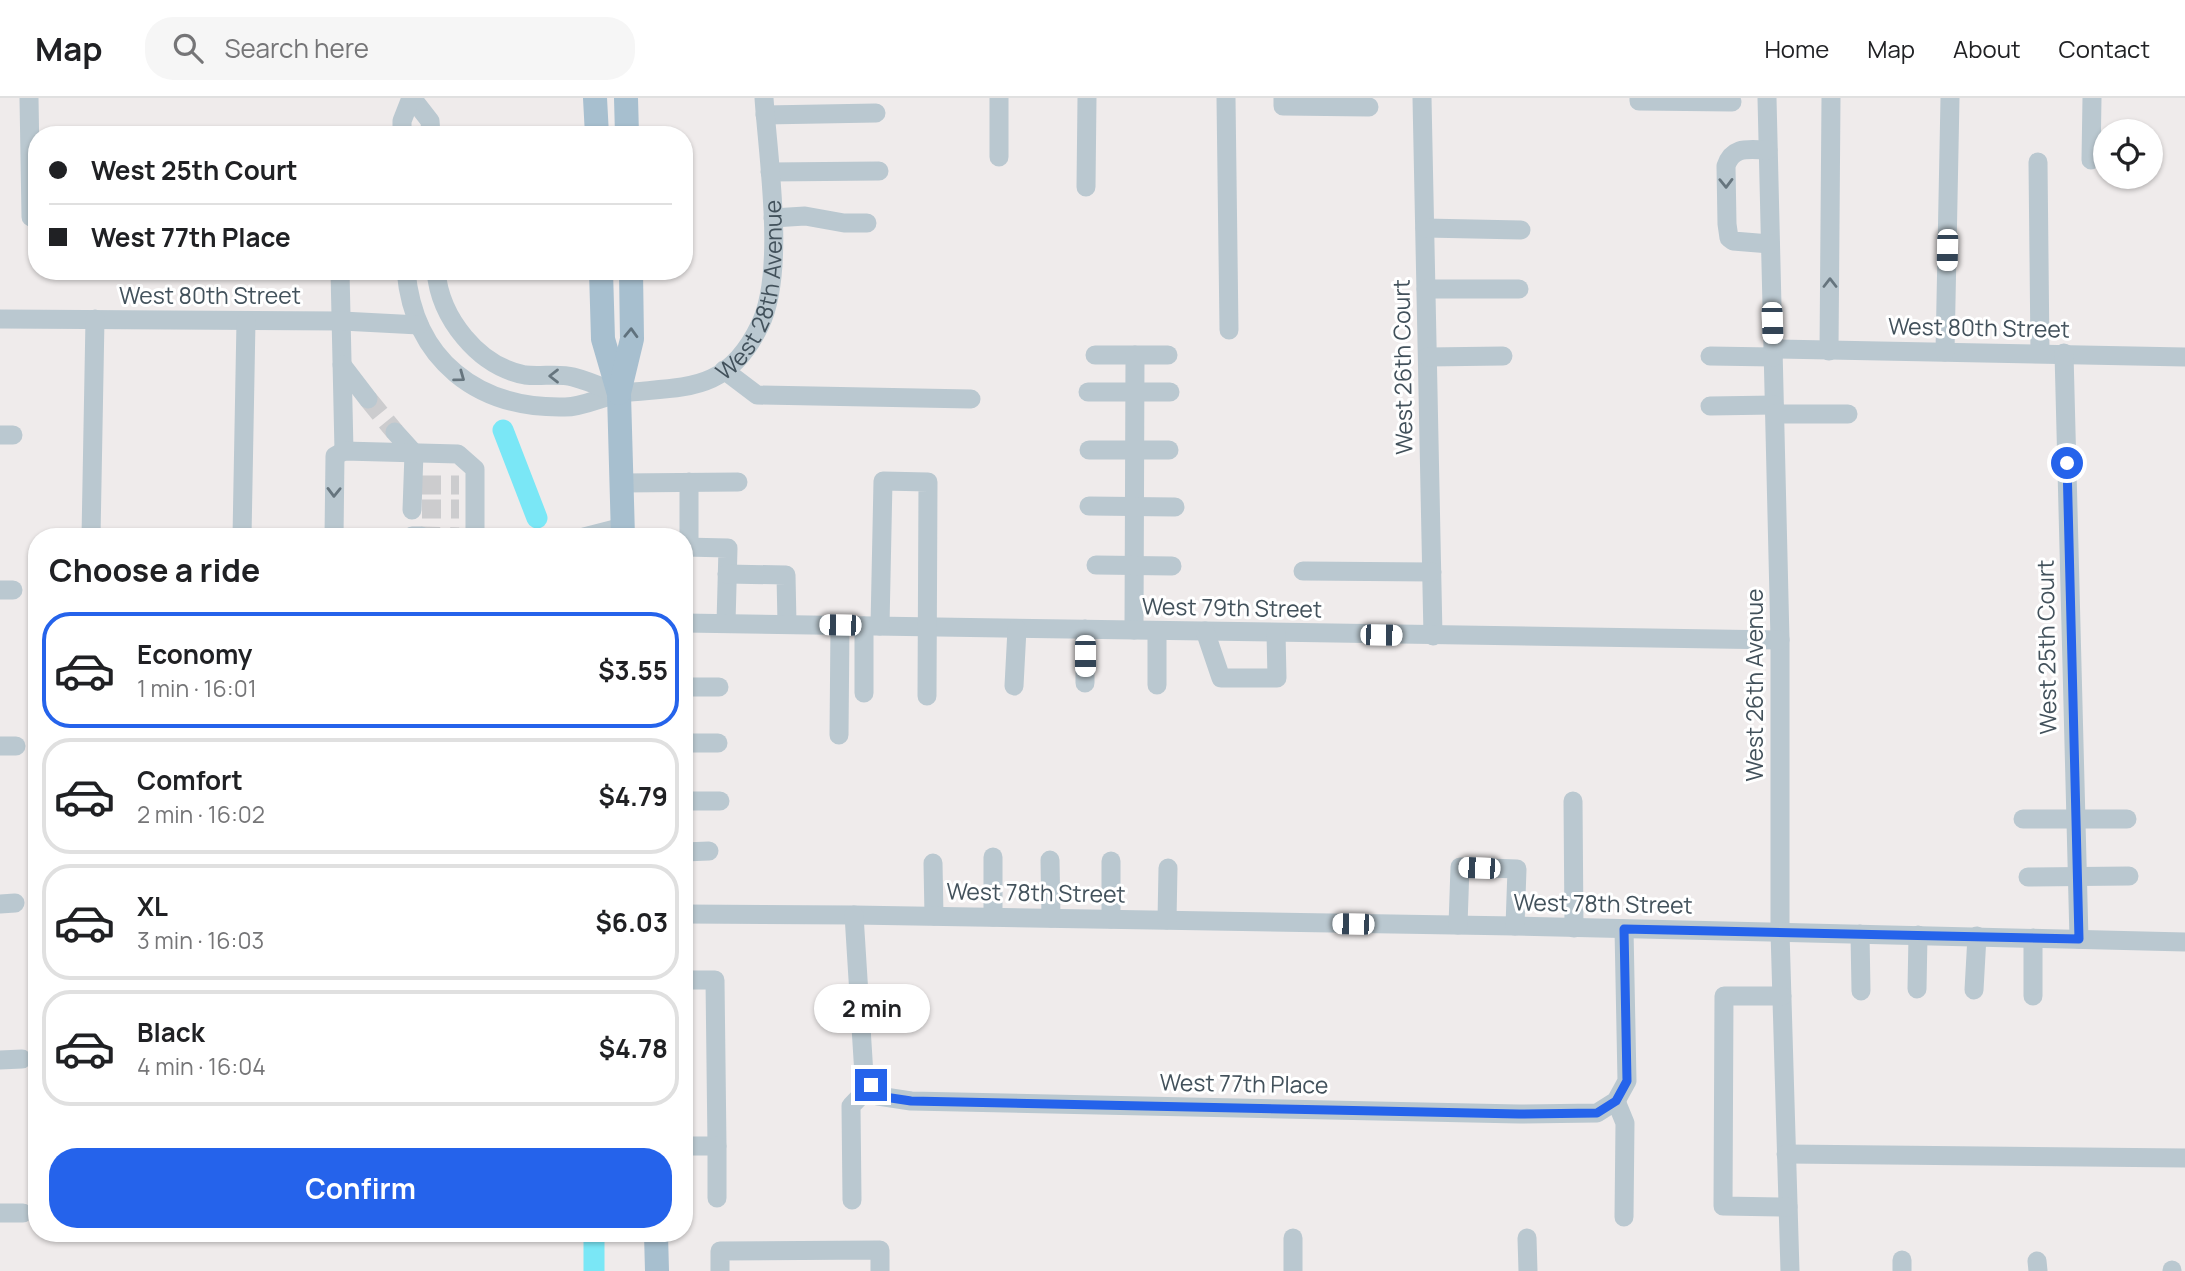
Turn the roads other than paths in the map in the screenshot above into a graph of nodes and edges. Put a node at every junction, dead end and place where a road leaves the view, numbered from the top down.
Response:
1 (29, 98) edge
2 (412, 98) edge
3 (595, 98) edge
4 (626, 98) edge
5 (999, 98) edge
6 (1087, 98) edge
7 (1226, 98) edge
8 (1283, 98) edge
9 (1422, 98) edge
10 (1639, 98) edge
11 (1767, 98) edge
12 (1831, 98) edge
13 (1950, 98) edge
14 (2092, 98) edge
15 (1678, 99) edge
16 (1731, 102) dead end
17 (765, 106) edge
18 (1369, 107) dead end
19 (876, 113) dead end
20 (29, 126) edge
21 (402, 126) edge
22 (430, 126) edge
23 (597, 126) edge
24 (627, 126) edge
25 (1768, 150) junction
26 (999, 157) dead end
27 (2091, 160) dead end
28 (2038, 162) dead end
29 (879, 171) dead end
30 (770, 172) junction
31 (1086, 187) dead end
32 (773, 218) junction
33 (867, 223) dead end
34 (1425, 228) junction
35 (1521, 230) dead end
36 (1770, 244) junction
37 (340, 280) edge
38 (408, 280) edge
39 (438, 280) edge
40 (601, 280) edge
41 (631, 280) edge
42 (1426, 289) junction
43 (1519, 289) dead end
44 (0, 318) edge
45 (95, 319) junction
46 (246, 321) junction
47 (342, 321) junction
48 (419, 325) junction
49 (1229, 330) dead end
50 (1829, 351) junction
51 (1945, 352) junction
52 (1773, 353) junction
53 (2040, 353) junction
54 (2064, 353) junction
55 (1095, 355) dead end
56 (1135, 355) junction
57 (1168, 355) dead end
58 (1503, 356) dead end
59 (1710, 356) dead end
60 (1427, 357) junction
61 (2185, 357) edge
62 (342, 365) junction
63 (724, 370) junction
64 (1088, 391) dead end
65 (1134, 392) junction
66 (1170, 392) dead end
67 (619, 394) junction
68 (971, 398) dead end
69 (368, 399) tunnel mouth
70 (1710, 406) dead end
71 (1774, 410) junction
72 (1848, 414) dead end
73 (395, 432) tunnel mouth
74 (1089, 450) dead end
75 (1134, 450) junction
76 (1169, 450) dead end
77 (344, 451) junction
78 (414, 453) junction
79 (689, 482) junction
80 (738, 482) dead end
81 (621, 483) junction
82 (1089, 506) dead end
83 (1133, 506) junction
84 (1175, 507) dead end
85 (416, 509) dead end
86 (91, 528) edge
87 (242, 528) edge
88 (334, 528) edge
89 (471, 528) edge
90 (623, 528) edge
91 (688, 528) edge
92 (693, 547) edge
93 (1096, 565) dead end
94 (1134, 566) junction
95 (1172, 566) dead end
96 (1303, 571) dead end
97 (1432, 572) junction
98 (727, 574) junction
99 (693, 623) edge
100 (726, 623) junction
101 (788, 625) junction
102 (840, 625) junction
103 (872, 626) junction
104 (928, 627) junction
105 (1017, 628) junction
106 (1085, 629) junction
107 (1134, 630) junction
108 (1157, 631) junction
109 (1205, 631) junction
110 (1276, 633) junction
111 (1433, 636) junction
112 (1780, 640) junction
113 (1085, 683) dead end
114 (1157, 685) dead end
115 (1014, 686) dead end
116 (693, 687) edge
117 (719, 687) dead end
118 (864, 693) dead end
119 (927, 696) dead end
120 (839, 735) dead end
121 (693, 743) edge
122 (718, 743) dead end
123 (693, 801) edge
124 (720, 801) dead end
125 (1573, 801) dead end
126 (2023, 819) dead end
127 (2076, 819) junction
128 (2127, 819) dead end
129 (709, 851) dead end
130 (693, 852) edge
131 (993, 857) dead end
132 (1050, 860) dead end
133 (1111, 861) dead end
134 (933, 863) dead end
135 (1168, 868) dead end
136 (2129, 876) dead end
137 (2028, 877) dead end
138 (2077, 877) junction
139 (693, 914) edge
140 (854, 915) junction
141 (934, 916) junction
142 (993, 917) junction
143 (1051, 918) junction
144 (1111, 919) junction
145 (1167, 920) junction
146 (1458, 925) junction
147 (1515, 926) junction
148 (1574, 928) junction
149 (1624, 929) junction
150 (1780, 932) junction
151 (1860, 934) junction
152 (1918, 935) junction
153 (1976, 936) junction
154 (2033, 938) junction
155 (2079, 939) junction
156 (2185, 942) edge
157 (693, 980) edge
158 (1917, 989) dead end
159 (1861, 990) dead end
160 (1974, 990) dead end
161 (1782, 996) junction
162 (2033, 996) dead end
163 (22, 1059) dead end
164 (0, 1060) edge
165 (871, 1085) junction
166 (1616, 1101) junction
167 (693, 1146) edge
168 (717, 1146) junction
169 (1786, 1154) junction
170 (2185, 1158) edge
171 (717, 1198) dead end
172 (852, 1200) dead end
173 (1788, 1207) junction
174 (0, 1213) edge
175 (23, 1213) dead end
176 (1624, 1217) dead end
177 (1293, 1238) dead end
178 (1527, 1238) dead end
179 (656, 1242) edge
180 (657, 1271) edge
181 (720, 1271) edge
182 (880, 1271) edge
183 (1293, 1271) edge
184 (1528, 1271) edge
185 (1790, 1271) edge

1 - 20 street
2 - 21 street
2 - 22 street
3 - 23 main road
4 - 24 main road
5 - 26 street
6 - 31 street
7 - 49 street
8 - 18 street
9 - 34 street, West 26th Court
10 - 15 street
11 - 25 street, West 26th Avenue
50 -> 12 street
13 - 51 street
14 - 27 street
15 - 16 street
17 - 19 street
17 - 30 street, West 28th Avenue
25 - 36 street, West 26th Avenue
25 -> 36 street
28 - 53 street
29 - 30 street
30 - 32 street, West 28th Avenue
32 - 33 street
32 - 63 street, West 28th Avenue
34 - 35 street
34 - 42 street, West 26th Court
36 - 52 street, West 26th Avenue
37 - 47 street
38 - 48 street, West 28th Avenue
67 -> 39 street
40 - 67 main road
67 -> 41 main road
42 - 43 street
42 - 60 street, West 26th Court
44 - 45 street, West 80th Street
45 - 46 street, West 80th Street
45 - 86 street
46 - 47 street, West 80th Street
46 - 87 street
47 - 48 street, West 80th Street
47 - 62 street
48 -> 67 street, West 28th Avenue
50 - 51 street, West 80th Street
50 - 52 street, West 80th Street
51 - 53 street, West 80th Street
52 - 59 street, West 80th Street
52 - 71 street, West 26th Avenue
53 - 54 street, West 80th Street
54 - 61 street, West 80th Street
54 - 127 street, West 25th Court
55 - 56 street
56 - 57 street
56 - 65 street
58 - 60 street
60 - 97 street, West 26th Court
62 - 69 street
62 - 77 street
63 - 67 street, West 28th Avenue
63 - 68 street
64 - 65 street
65 - 66 street
65 - 75 street
67 - 81 main road
70 - 71 street
71 - 72 street
71 - 112 street, West 26th Avenue
73 - 78 street
74 - 75 street
75 - 76 street
75 - 83 street
77 - 78 street
77 -> 88 street
78 - 85 street
78 - 89 street
79 - 80 street
79 - 81 street
79 - 91 street
81 - 90 main road
82 - 83 street
83 - 84 street
83 - 94 street
92 - 98 street
93 - 94 street
94 - 95 street
94 - 107 street
96 - 97 street
97 - 111 street, West 26th Court
98 - 100 street
98 - 101 street
99 - 100 street, West 79th Street
100 - 101 street, West 79th Street
101 - 102 street, West 79th Street
102 - 103 street, West 79th Street
102 - 120 street
103 - 104 street, West 79th Street
103 - 104 street
103 - 118 street
104 - 105 street, West 79th Street
104 - 119 street
105 - 106 street, West 79th Street
105 - 115 street
106 - 107 street, West 79th Street
106 - 113 street
107 - 108 street, West 79th Street
108 - 109 street, West 79th Street
108 - 114 street
109 - 110 street, West 79th Street
109 - 110 street
110 - 111 street, West 79th Street
111 - 112 street, West 79th Street
112 - 150 street, West 26th Avenue
116 - 117 street
121 - 122 street
123 - 124 street
125 - 148 street
126 - 127 street
127 - 128 street
127 - 138 street, West 25th Court
129 - 130 street
131 - 142 street
132 - 143 street
133 - 144 street
134 - 141 street
135 - 145 street
136 - 138 street
137 - 138 street
138 - 155 street, West 25th Court
139 - 140 street, West 78th Street
140 - 141 street, West 78th Street
140 - 165 street
141 - 142 street, West 78th Street
142 - 143 street, West 78th Street
143 - 144 street, West 78th Street
144 - 145 street, West 78th Street
145 - 146 street, West 78th Street
146 - 147 street, West 78th Street
146 - 147 street
147 - 148 street, West 78th Street
148 - 149 street, West 78th Street
149 - 150 street, West 78th Street
149 - 166 street
150 - 151 street, West 78th Street
150 - 161 street, West 26th Avenue
151 - 152 street, West 78th Street
151 - 159 street
152 - 153 street, West 78th Street
152 - 158 street
153 - 154 street, West 78th Street
153 - 160 street
154 - 155 street, West 78th Street
154 - 162 street
155 - 156 street, West 78th Street
157 - 168 street
161 - 169 street, West 26th Avenue
161 - 173 street
163 - 164 street
165 - 166 street, West 77th Place
165 - 172 street
166 - 176 street
167 - 168 street
168 - 171 street
169 - 170 street
169 - 173 street, West 26th Avenue
173 - 185 street, West 26th Avenue
174 - 175 street
177 - 183 street
178 - 184 street
179 - 180 main road
181 - 182 street

